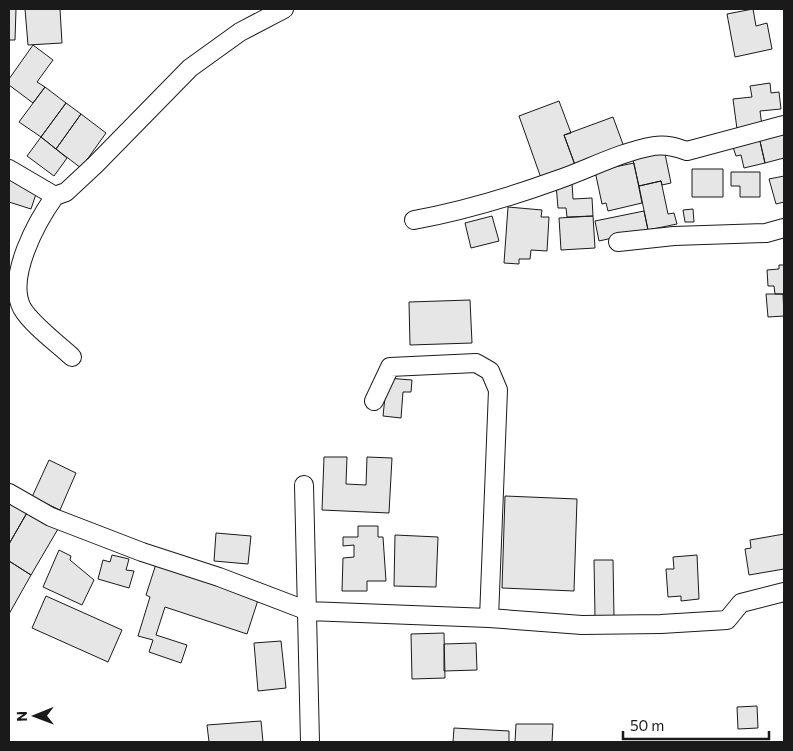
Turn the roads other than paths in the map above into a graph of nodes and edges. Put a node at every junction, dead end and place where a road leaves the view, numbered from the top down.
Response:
1 (284, 9) edge
2 (784, 125) edge
3 (9, 169) edge
4 (55, 196) junction
5 (414, 220) dead end
6 (784, 228) edge
7 (618, 242) dead end
8 (72, 357) dead end
9 (374, 401) dead end
10 (304, 485) dead end
11 (9, 493) edge
12 (784, 592) edge
13 (308, 611) junction
14 (489, 618) junction
15 (310, 742) edge

1 - 4 street
2 - 5 street
3 - 4 street
4 - 8 street
6 - 7 street
9 - 14 street
10 - 13 street
11 - 13 street
12 - 14 street
13 - 14 street
13 - 15 street

